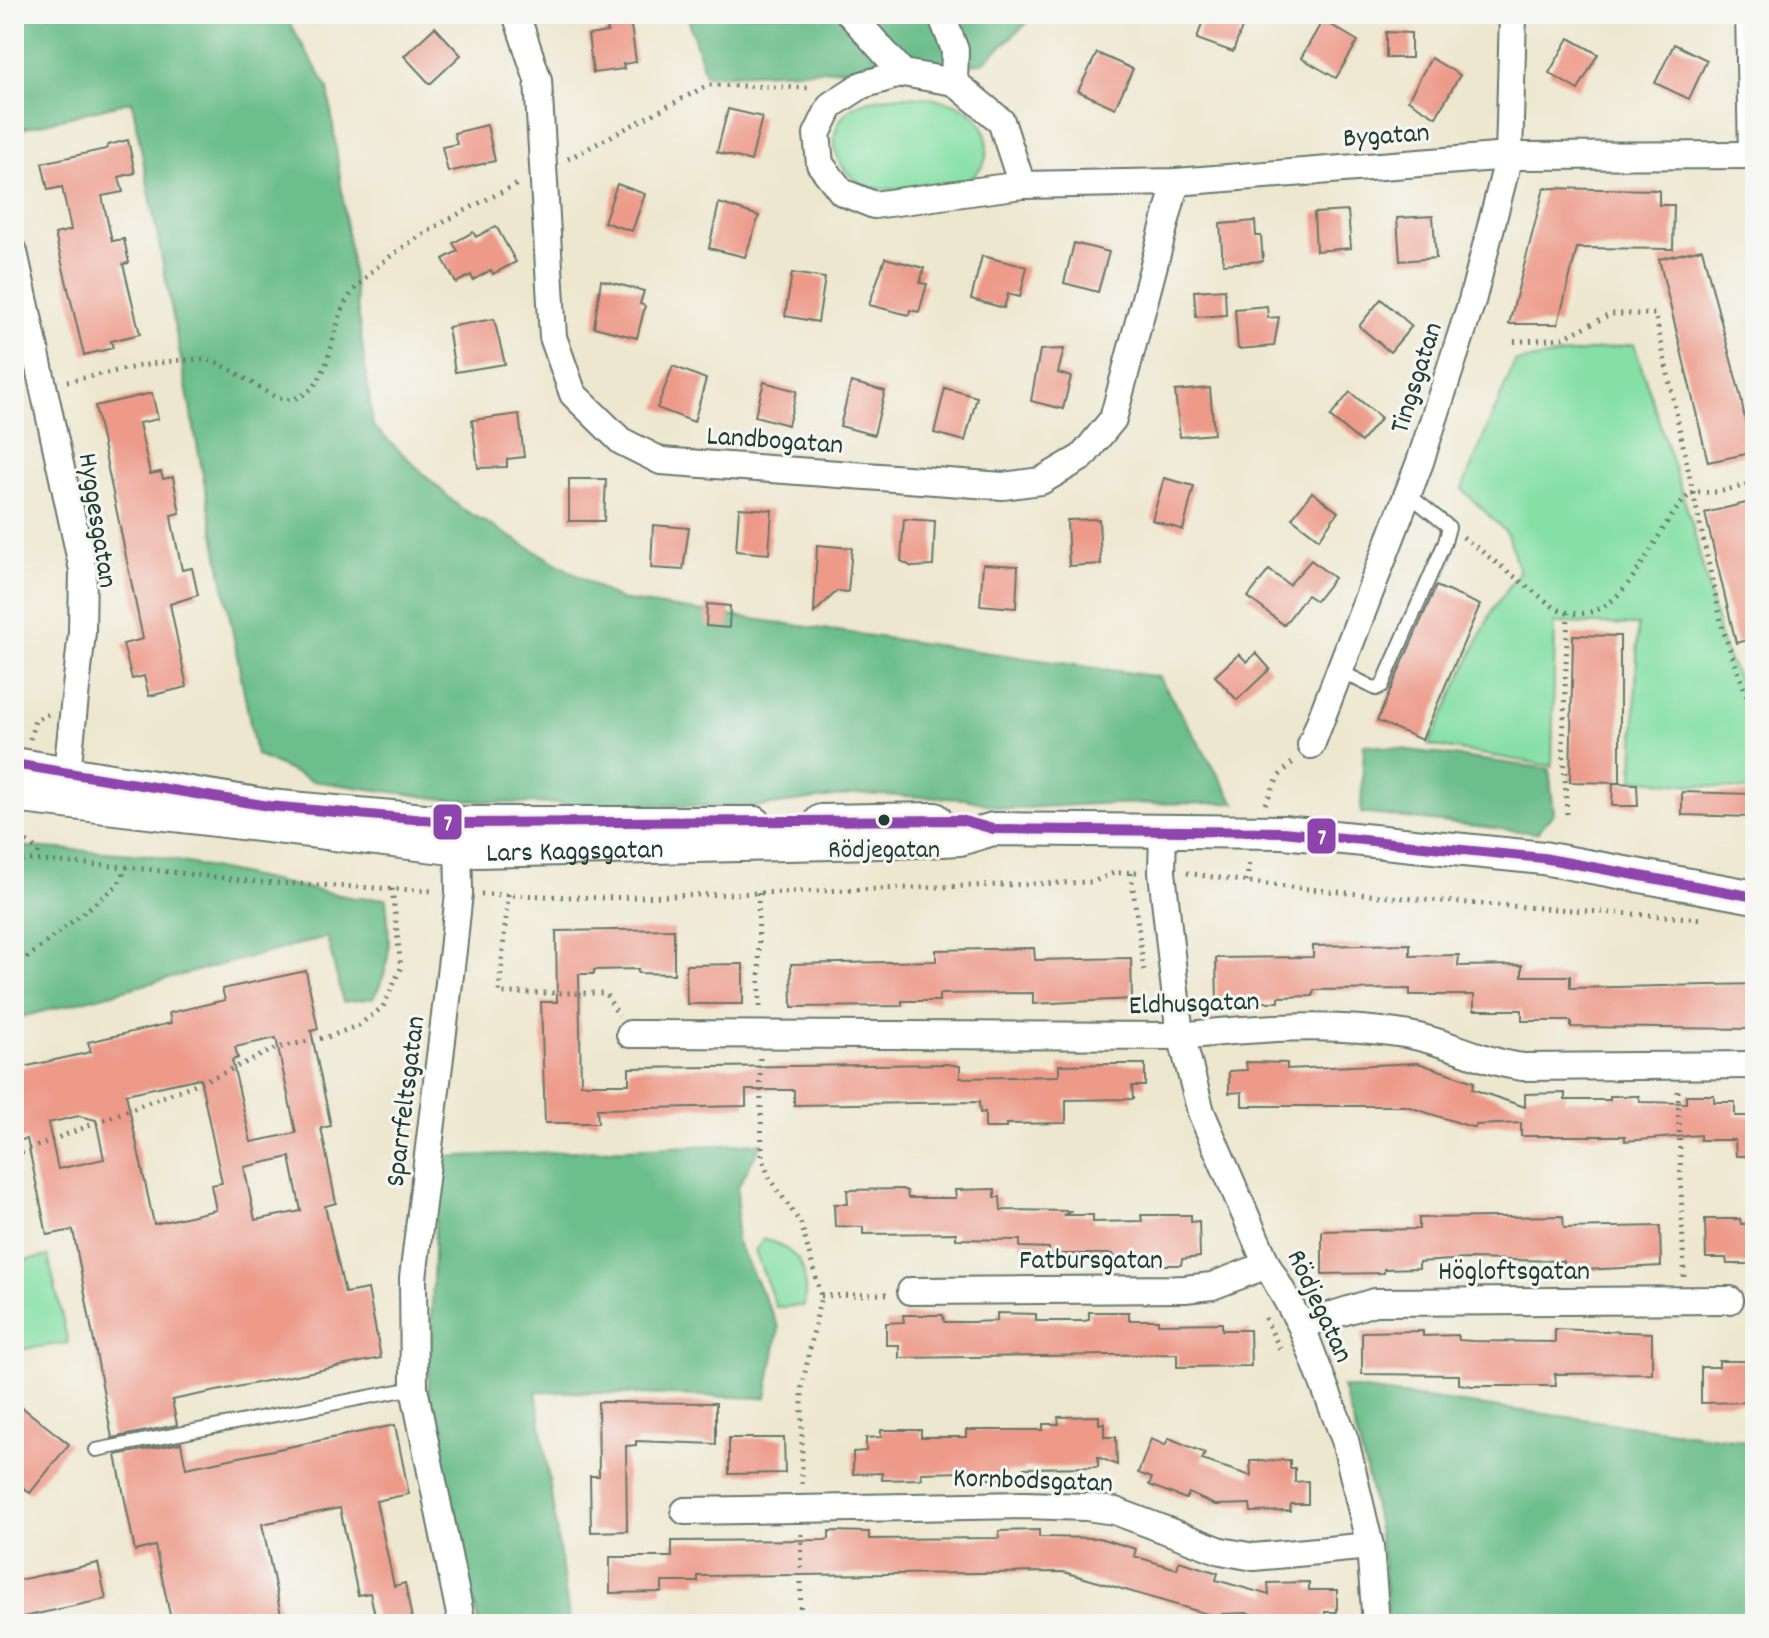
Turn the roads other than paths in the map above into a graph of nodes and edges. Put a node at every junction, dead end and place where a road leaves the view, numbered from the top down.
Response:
1 (516, 14) edge
2 (850, 14) edge
3 (941, 14) edge
4 (1513, 14) edge
5 (1752, 14) edge
6 (903, 73) junction
7 (954, 82) junction
8 (1755, 155) edge
9 (1509, 156) junction
10 (1176, 182) junction
11 (1022, 185) junction
12 (14, 252) edge
13 (1408, 494) junction
14 (1340, 671) junction
15 (1311, 745) dead end
16 (22, 754) edge
17 (65, 787) junction
18 (14, 796) edge
19 (1163, 830) junction
20 (458, 837) junction
21 (1755, 897) edge
22 (630, 1034) road end
23 (1181, 1036) junction
24 (1755, 1065) edge
25 (1267, 1265) junction
26 (911, 1291) road end
27 (1730, 1300) dead end
28 (1301, 1325) junction
29 (414, 1388) junction
30 (96, 1450) dead end
31 (685, 1511) dead end
32 (1370, 1546) junction
33 (462, 1624) edge
34 (1376, 1624) edge

1 - 10 street, Landbogatan
2 - 6 street
3 - 7 street
4 - 9 street, Tingsgatan
5 - 8 street
6 - 7 street, Bygatan
6 - 11 street, Bygatan
7 - 11 street, Bygatan
8 - 9 street, Bygatan
9 - 10 street, Bygatan
9 - 13 street, Tingsgatan
10 - 11 street, Bygatan
12 - 17 street, Hyggesgatan
13 - 14 street, Tingsgatan
13 - 14 lane
14 - 15 street, Tingsgatan
16 - 17 street, Lars Kaggsgatan
17 - 18 street, Lars Kaggsgatan
17 - 20 street, Lars Kaggsgatan
19 - 20 street, Lars Kaggsgatan
19 - 21 street, Lars Kaggsgatan
19 - 23 street, Rödjegatan
20 - 29 street, Sparrfeltsgatan
22 - 23 street, Eldhusgatan
23 - 24 street, Eldhusgatan
23 - 25 street, Rödjegatan
25 - 26 street, Fatbursgatan
25 - 28 street, Rödjegatan
27 - 28 street, Högloftsgatan
28 - 32 street, Rödjegatan
29 - 30 lane
29 - 33 street, Sparrfeltsgatan
31 - 32 street, Kornbodsgatan
32 - 34 street, Rödjegatan

